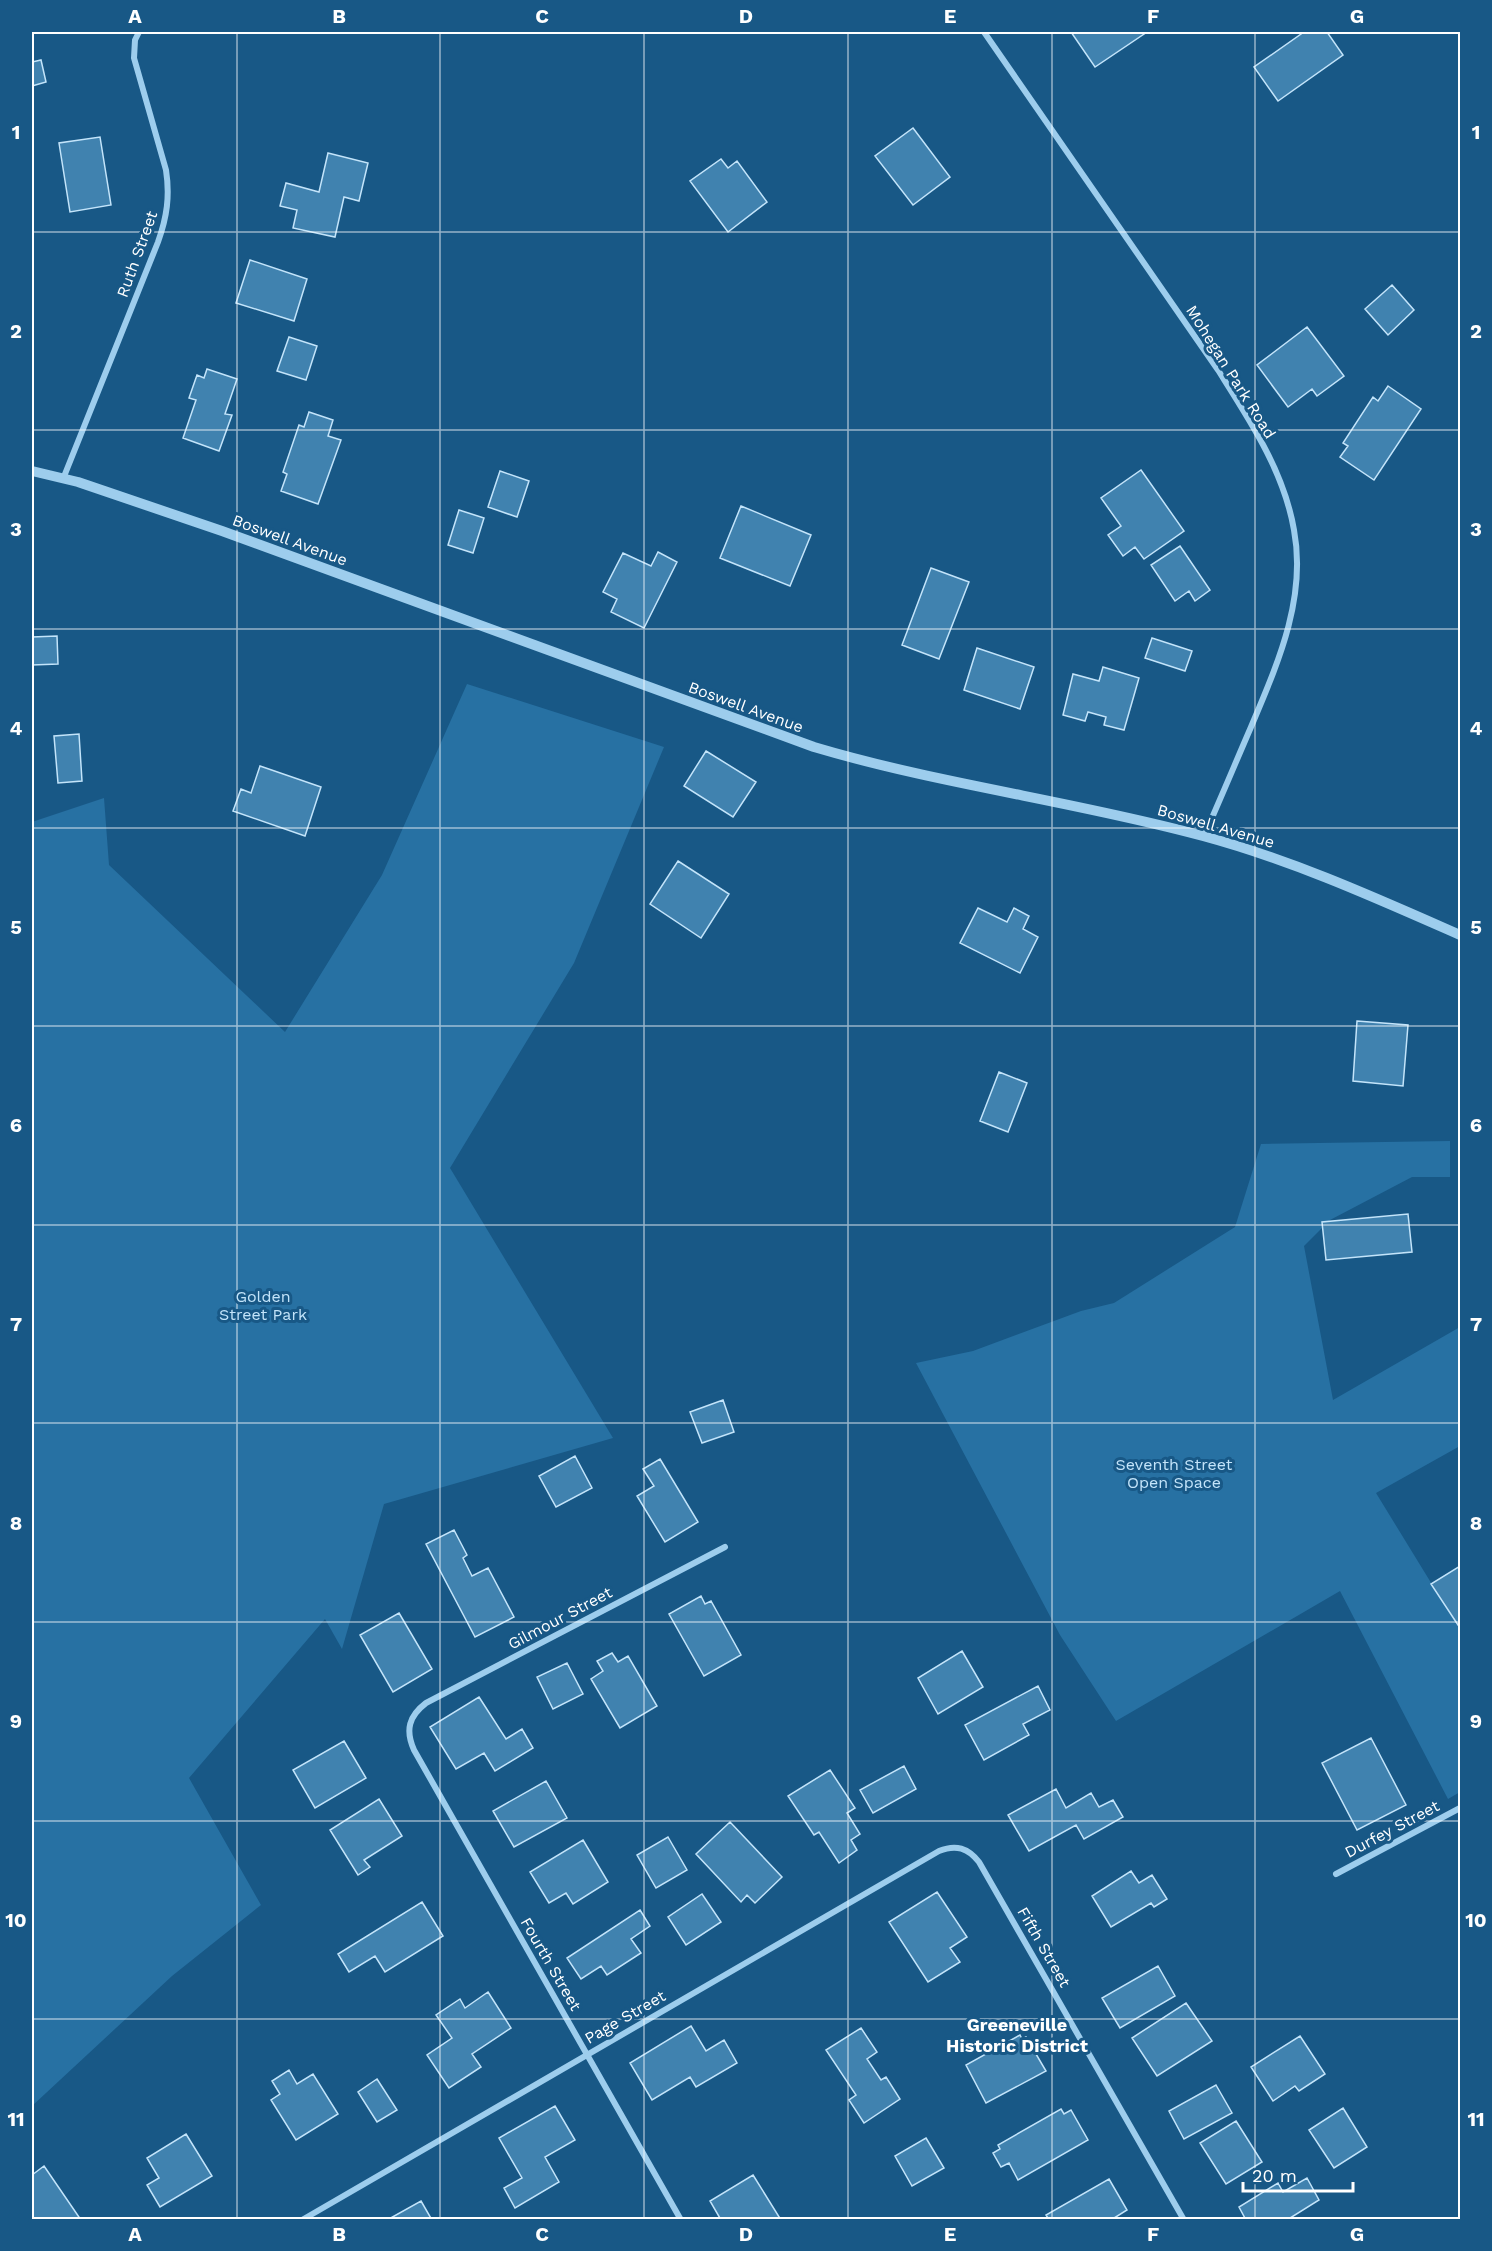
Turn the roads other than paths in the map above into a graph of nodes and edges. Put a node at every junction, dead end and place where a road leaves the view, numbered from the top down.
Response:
1 (139, 32) edge
2 (984, 32) edge
3 (32, 471) edge
4 (63, 479) junction
5 (1204, 836) junction
6 (1461, 935) edge
7 (725, 1547) dead end
8 (411, 1718) joint
9 (1461, 1808) edge
10 (965, 1849) joint
11 (1336, 1874) dead end
12 (587, 2054) junction
13 (302, 2220) edge
14 (681, 2220) edge
15 (1184, 2220) edge

1 - 4 street, Ruth Street
2 - 5 street, Mohegan Park Road
3 - 4 street, Boswell Avenue
4 - 5 street, Boswell Avenue
5 - 6 street, Boswell Avenue
7 - 8 street, Gilmour Street
8 - 12 street, Fourth Street
9 - 11 street, Durfey Street
10 - 12 street, Page Street
10 - 15 street, Fifth Street
12 - 13 street, Page Street
12 - 14 street, Fourth Street

